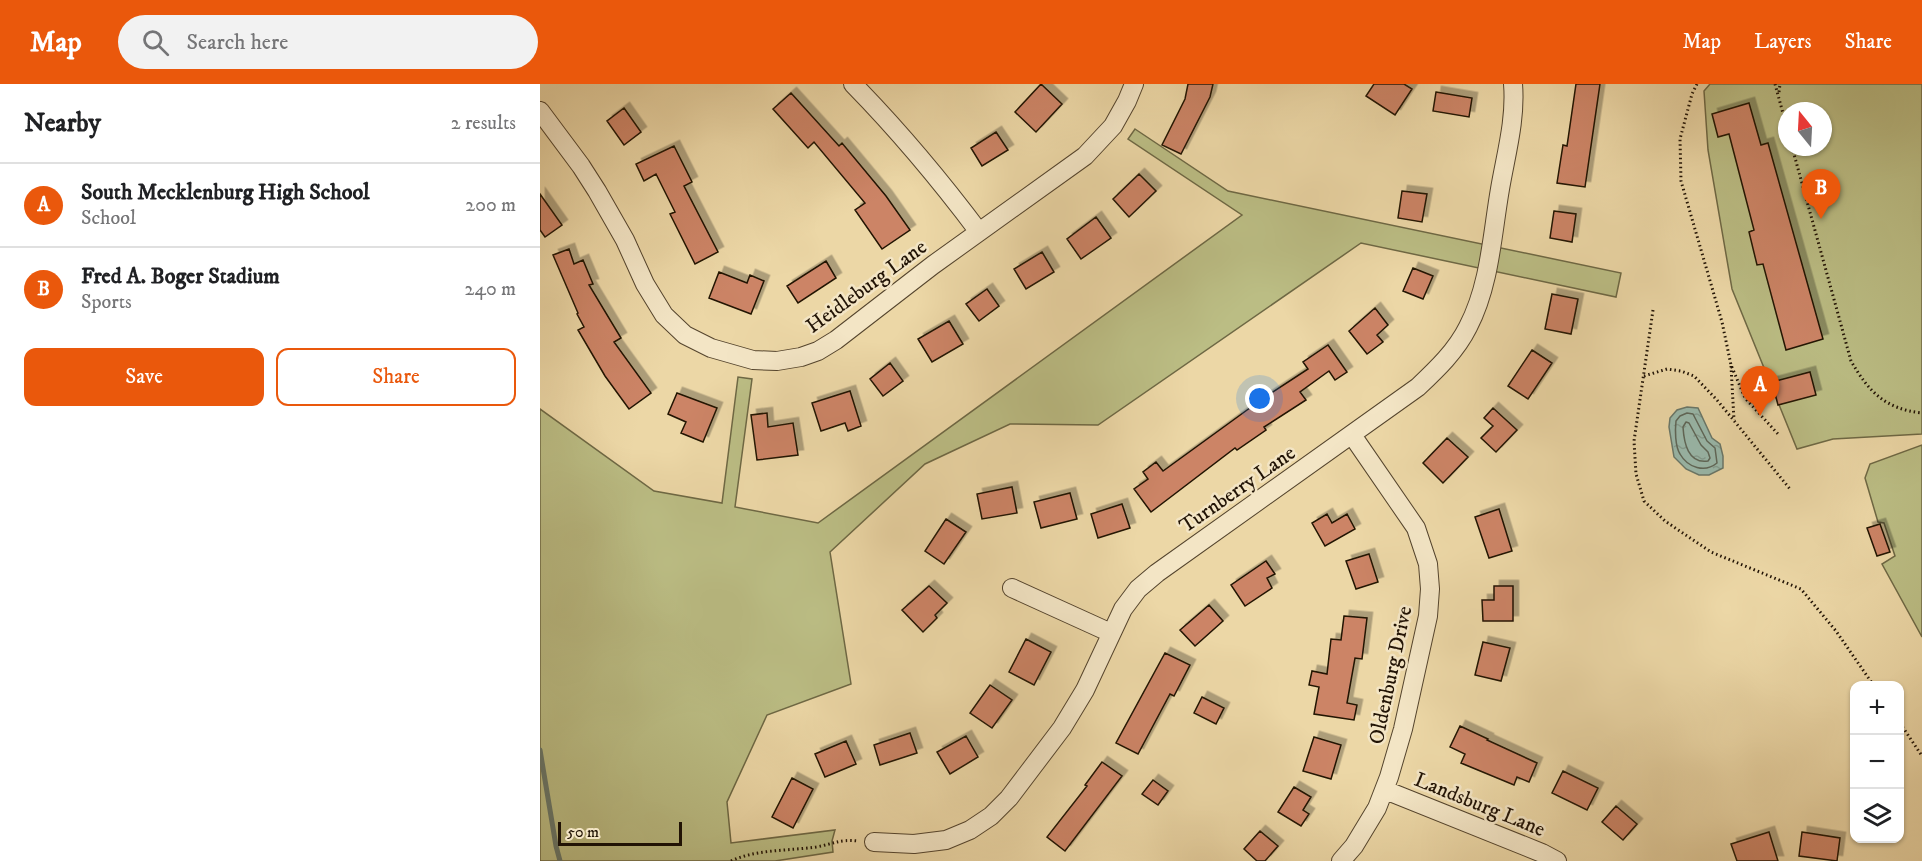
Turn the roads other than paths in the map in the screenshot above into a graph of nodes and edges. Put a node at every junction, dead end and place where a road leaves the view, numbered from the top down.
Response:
1 (853, 84) edge
2 (1134, 84) edge
3 (1513, 84) edge
4 (540, 111) edge
5 (979, 232) junction
6 (1352, 435) junction
7 (1012, 588) dead end
8 (1111, 633) junction
9 (1385, 790) junction
10 (874, 842) road end
11 (1341, 861) edge
12 (1557, 861) edge

1 - 5 street
2 - 5 street, Heidleburg Lane
3 - 6 street, Turnberry Lane
4 - 5 street, Heidleburg Lane
6 - 8 street, Turnberry Lane
6 - 9 street, Oldenburg Drive
7 - 8 street
8 - 10 street, Turnberry Lane
9 - 11 street, Oldenburg Drive
9 - 12 street, Landsburg Lane

